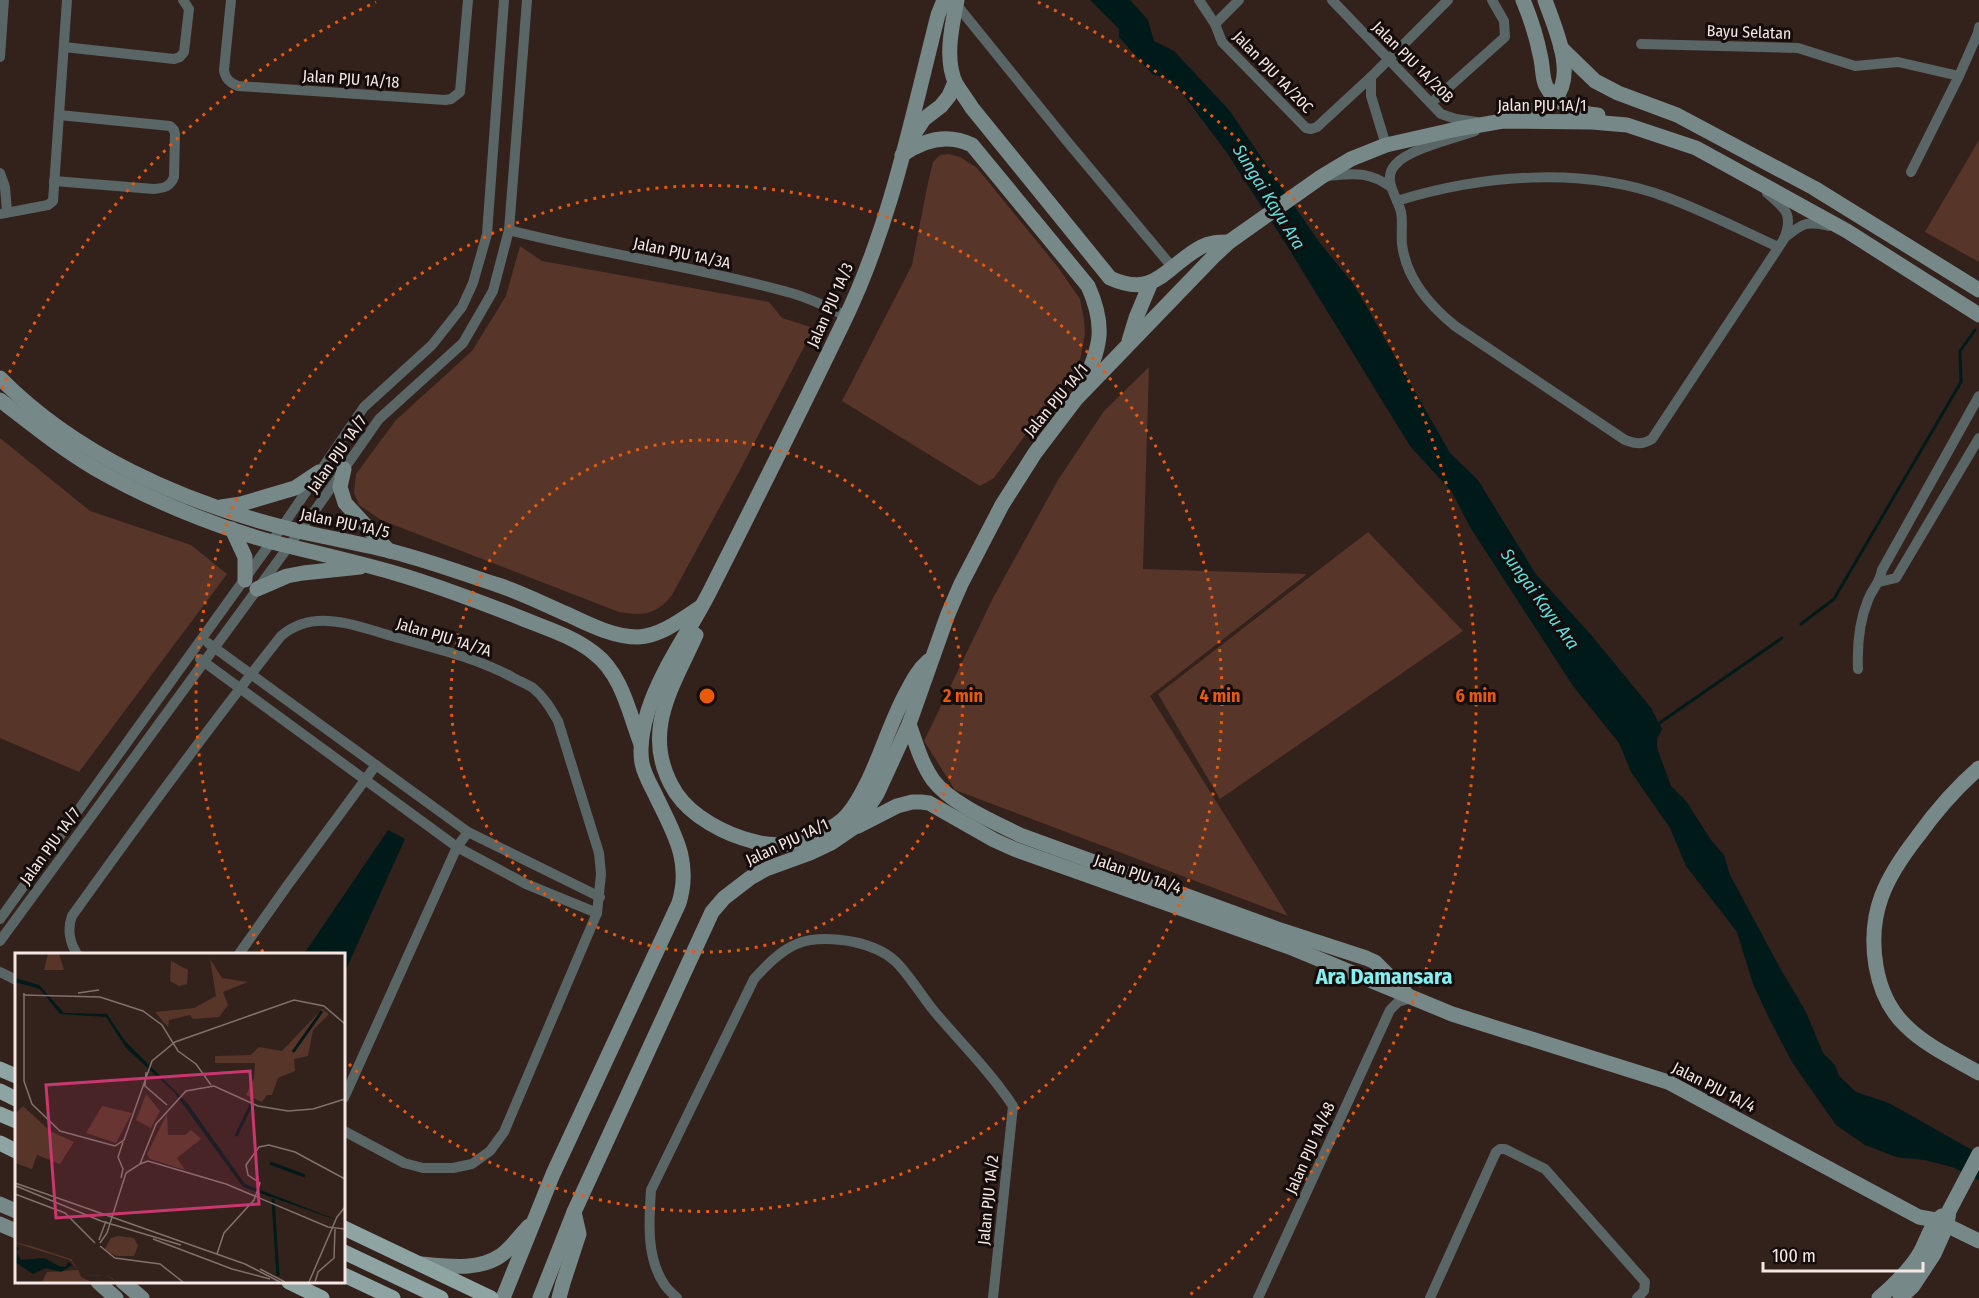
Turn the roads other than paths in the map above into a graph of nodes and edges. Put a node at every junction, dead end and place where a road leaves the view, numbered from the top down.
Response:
1 (4, 0) edge
2 (67, 0) edge
3 (183, 0) edge
4 (231, 0) edge
5 (468, 0) edge
6 (504, 0) edge
7 (527, 0) edge
8 (1199, 0) edge
9 (1239, 0) edge
10 (1332, 0) edge
11 (1448, 0) edge
12 (1492, 0) edge
13 (1523, 0) edge
14 (1545, 0) edge
15 (952, 1) edge
16 (1215, 24) junction
17 (1979, 27) edge
18 (1641, 44) dead end
19 (64, 47) junction
20 (1561, 48) junction
21 (0, 57) edge
22 (1388, 58) junction
23 (1959, 76) junction
24 (1371, 77) junction
25 (955, 82) junction
26 (1555, 98) junction
27 (1431, 104) junction
28 (59, 115) junction
29 (1503, 121) junction
30 (1484, 124) junction
31 (1386, 145) junction
32 (1696, 148) junction
33 (902, 155) junction
34 (1911, 172) dead end
35 (0, 173) edge
36 (1321, 177) junction
37 (1748, 177) junction
38 (54, 181) junction
39 (1391, 187) junction
40 (1397, 201) junction
41 (3, 213) edge
42 (509, 230) junction
43 (1847, 231) junction
44 (1231, 240) junction
45 (1781, 243) junction
46 (1173, 268) junction
47 (1151, 282) junction
48 (1979, 290) edge
49 (1974, 312) edge
50 (846, 316) junction
51 (1979, 323) edge
52 (1128, 345) junction
53 (0, 378) edge
54 (1979, 396) edge
55 (1076, 399) junction
56 (0, 400) edge
57 (1979, 438) edge
58 (344, 469) junction
59 (319, 472) junction
60 (215, 508) junction
61 (282, 527) junction
62 (232, 529) junction
63 (298, 531) junction
64 (272, 542) junction
65 (288, 545) junction
66 (389, 551) junction
67 (369, 567) junction
68 (1879, 582) junction
69 (251, 584) junction
70 (711, 589) junction
71 (702, 607) junction
72 (202, 639) junction
73 (214, 648) junction
74 (192, 653) junction
75 (933, 657) junction
76 (204, 662) junction
77 (1858, 669) dead end
78 (251, 674) junction
79 (239, 687) junction
80 (909, 724) junction
81 (640, 744) junction
82 (376, 765) junction
83 (1979, 768) edge
84 (365, 780) junction
85 (978, 822) junction
86 (856, 826) junction
87 (468, 832) junction
88 (457, 847) junction
89 (600, 897) junction
90 (597, 914) junction
91 (0, 919) edge
92 (0, 941) edge
93 (76, 953) edge
94 (240, 953) edge
95 (0, 972) edge
96 (15, 980) edge
97 (1384, 987) junction
98 (1411, 998) junction
99 (1389, 1010) junction
100 (0, 1069) edge
101 (1979, 1073) edge
102 (15, 1076) edge
103 (0, 1091) edge
104 (345, 1096) edge
105 (15, 1098) edge
106 (0, 1114) edge
107 (15, 1121) edge
108 (345, 1132) edge
109 (0, 1143) edge
110 (15, 1150) edge
111 (1979, 1154) edge
112 (0, 1204) edge
113 (15, 1211) edge
114 (574, 1212) junction
115 (535, 1220) junction
116 (1943, 1221) junction
117 (0, 1224) edge
118 (345, 1228) edge
119 (15, 1231) edge
120 (1979, 1241) edge
121 (1958, 1242) junction
122 (1935, 1251) junction
123 (345, 1252) edge
124 (1979, 1252) edge
125 (418, 1264) junction
126 (345, 1275) edge
127 (442, 1275) junction
128 (100, 1283) edge
129 (125, 1283) edge
130 (293, 1283) edge
131 (138, 1297) edge
132 (117, 1298) edge
133 (322, 1298) edge
134 (393, 1298) edge
135 (441, 1298) edge
136 (464, 1298) edge
137 (491, 1298) edge
138 (503, 1298) edge
139 (540, 1298) edge
140 (560, 1298) edge
141 (677, 1298) edge
142 (993, 1298) edge
143 (1258, 1298) edge
144 (1430, 1298) edge
145 (1637, 1298) edge
146 (1879, 1298) edge
147 (1900, 1298) edge

1 - 21 street
2 - 19 street
3 - 19 street
4 - 5 street, Jalan PJU 1A/18
6 - 59 street, Jalan PJU 1A/7
7 - 42 street, Jalan PJU 1A/7
8 - 16 street, Jalan PJU 1A/20C
9 - 16 street
10 - 22 street, Jalan PJU 1A/20B
11 - 22 street
12 - 27 street
13 - 26 street
14 - 20 street
15 - 25 street
15 - 33 street, Jalan PJU 1A/3
15 - 46 street
16 - 24 street, Jalan PJU 1A/20C
17 - 23 street
18 - 23 street, Bayu Selatan
19 - 28 street
20 - 26 street
20 - 48 street, Jalan PJU 1A/1
22 - 24 street
22 - 27 street, Jalan PJU 1A/20B
23 - 34 street
24 - 31 street
25 - 33 street
25 - 47 street
26 - 29 street
26 - 32 street
27 - 30 street, Jalan PJU 1A/20B
28 - 38 street
28 - 38 street
29 - 30 street, Jalan PJU 1A/1
29 - 32 street, Jalan PJU 1A/1
29 - 39 street
30 - 31 street, Jalan PJU 1A/1
31 - 36 street, Jalan PJU 1A/1
32 - 37 street, Jalan PJU 1A/1
33 - 50 street, Jalan PJU 1A/3
33 - 55 street
35 - 41 street
36 - 39 street
36 - 44 street, Jalan PJU 1A/1
37 - 43 street, Jalan PJU 1A/1
37 - 45 street
38 - 41 street
39 - 40 street
40 - 45 street
40 - 45 street
42 - 50 street, Jalan PJU 1A/3A
42 - 58 street, Jalan PJU 1A/7
43 - 45 street
43 - 49 street, Jalan PJU 1A/1
44 - 46 street
44 - 52 street, Jalan PJU 1A/1
46 - 47 street
47 - 52 street
49 - 51 street
50 - 70 street, Jalan PJU 1A/3
52 - 55 street, Jalan PJU 1A/1
53 - 60 street, Jalan PJU 1A/5
54 - 68 street
55 - 75 street, Jalan PJU 1A/1
56 - 62 street, Jalan PJU 1A/5
57 - 68 street
58 - 63 street, Jalan PJU 1A/7
58 - 66 street
59 - 60 street
59 - 61 street, Jalan PJU 1A/7
60 - 61 street, Jalan PJU 1A/5
61 - 63 street, Jalan PJU 1A/5
61 - 64 street, Jalan PJU 1A/7
62 - 64 street, Jalan PJU 1A/5
62 - 69 street
63 - 65 street, Jalan PJU 1A/7
63 - 66 street, Jalan PJU 1A/5
64 - 65 street, Jalan PJU 1A/5
64 - 69 street, Jalan PJU 1A/7
65 - 67 street, Jalan PJU 1A/5
65 - 69 street, Jalan PJU 1A/7
66 - 71 street, Jalan PJU 1A/5
67 - 69 street
67 - 81 street, Jalan PJU 1A/5
68 - 77 street
69 - 72 street, Jalan PJU 1A/7
69 - 73 street, Jalan PJU 1A/7
70 - 71 street, Jalan PJU 1A/3
70 - 75 street
71 - 81 street
72 - 73 street
72 - 74 street, Jalan PJU 1A/7
73 - 76 street, Jalan PJU 1A/7
73 - 78 street
74 - 76 street
74 - 91 street, Jalan PJU 1A/7
75 - 80 street, Jalan PJU 1A/1
76 - 79 street
76 - 92 street, Jalan PJU 1A/7
78 - 79 street, Jalan PJU 1A/7A
78 - 82 street
78 - 89 street, Jalan PJU 1A/7A
79 - 84 street
79 - 93 street, Jalan PJU 1A/7A
80 - 85 street, Jalan PJU 1A/4
80 - 86 street, Jalan PJU 1A/1
81 - 115 street
82 - 84 street
82 - 87 street
83 - 101 street
84 - 88 street
84 - 94 street
85 - 86 street, Jalan PJU 1A/4
85 - 97 street, Jalan PJU 1A/4
85 - 98 street, Jalan PJU 1A/4
86 - 114 street, Jalan PJU 1A/1
87 - 88 street
87 - 89 street
88 - 90 street
88 - 104 street
89 - 90 street, Jalan PJU 1A/7A
90 - 108 street, Jalan PJU 1A/7A
95 - 96 street
97 - 98 street, Jalan PJU 1A/4
97 - 99 street
98 - 99 street
98 - 116 street, Jalan PJU 1A/4
99 - 143 street, Jalan PJU 1A/48
100 - 102 main road
103 - 105 main road
106 - 107 main road
109 - 110 main road
111 - 116 street
112 - 113 street
114 - 139 street, Jalan PJU 1A/1
114 - 140 street
115 - 125 street
115 - 138 street
116 - 120 street
116 - 121 street
116 - 122 street
116 - 146 street
117 - 119 street
118 - 125 main road
121 - 122 street
121 - 124 street
122 - 147 street
123 - 135 main road
125 - 127 main road
126 - 134 main road
127 - 136 main road
127 - 137 main road
128 - 132 street
129 - 131 street
130 - 133 main road
141 - 142 street, Jalan PJU 1A/2
144 - 145 street

